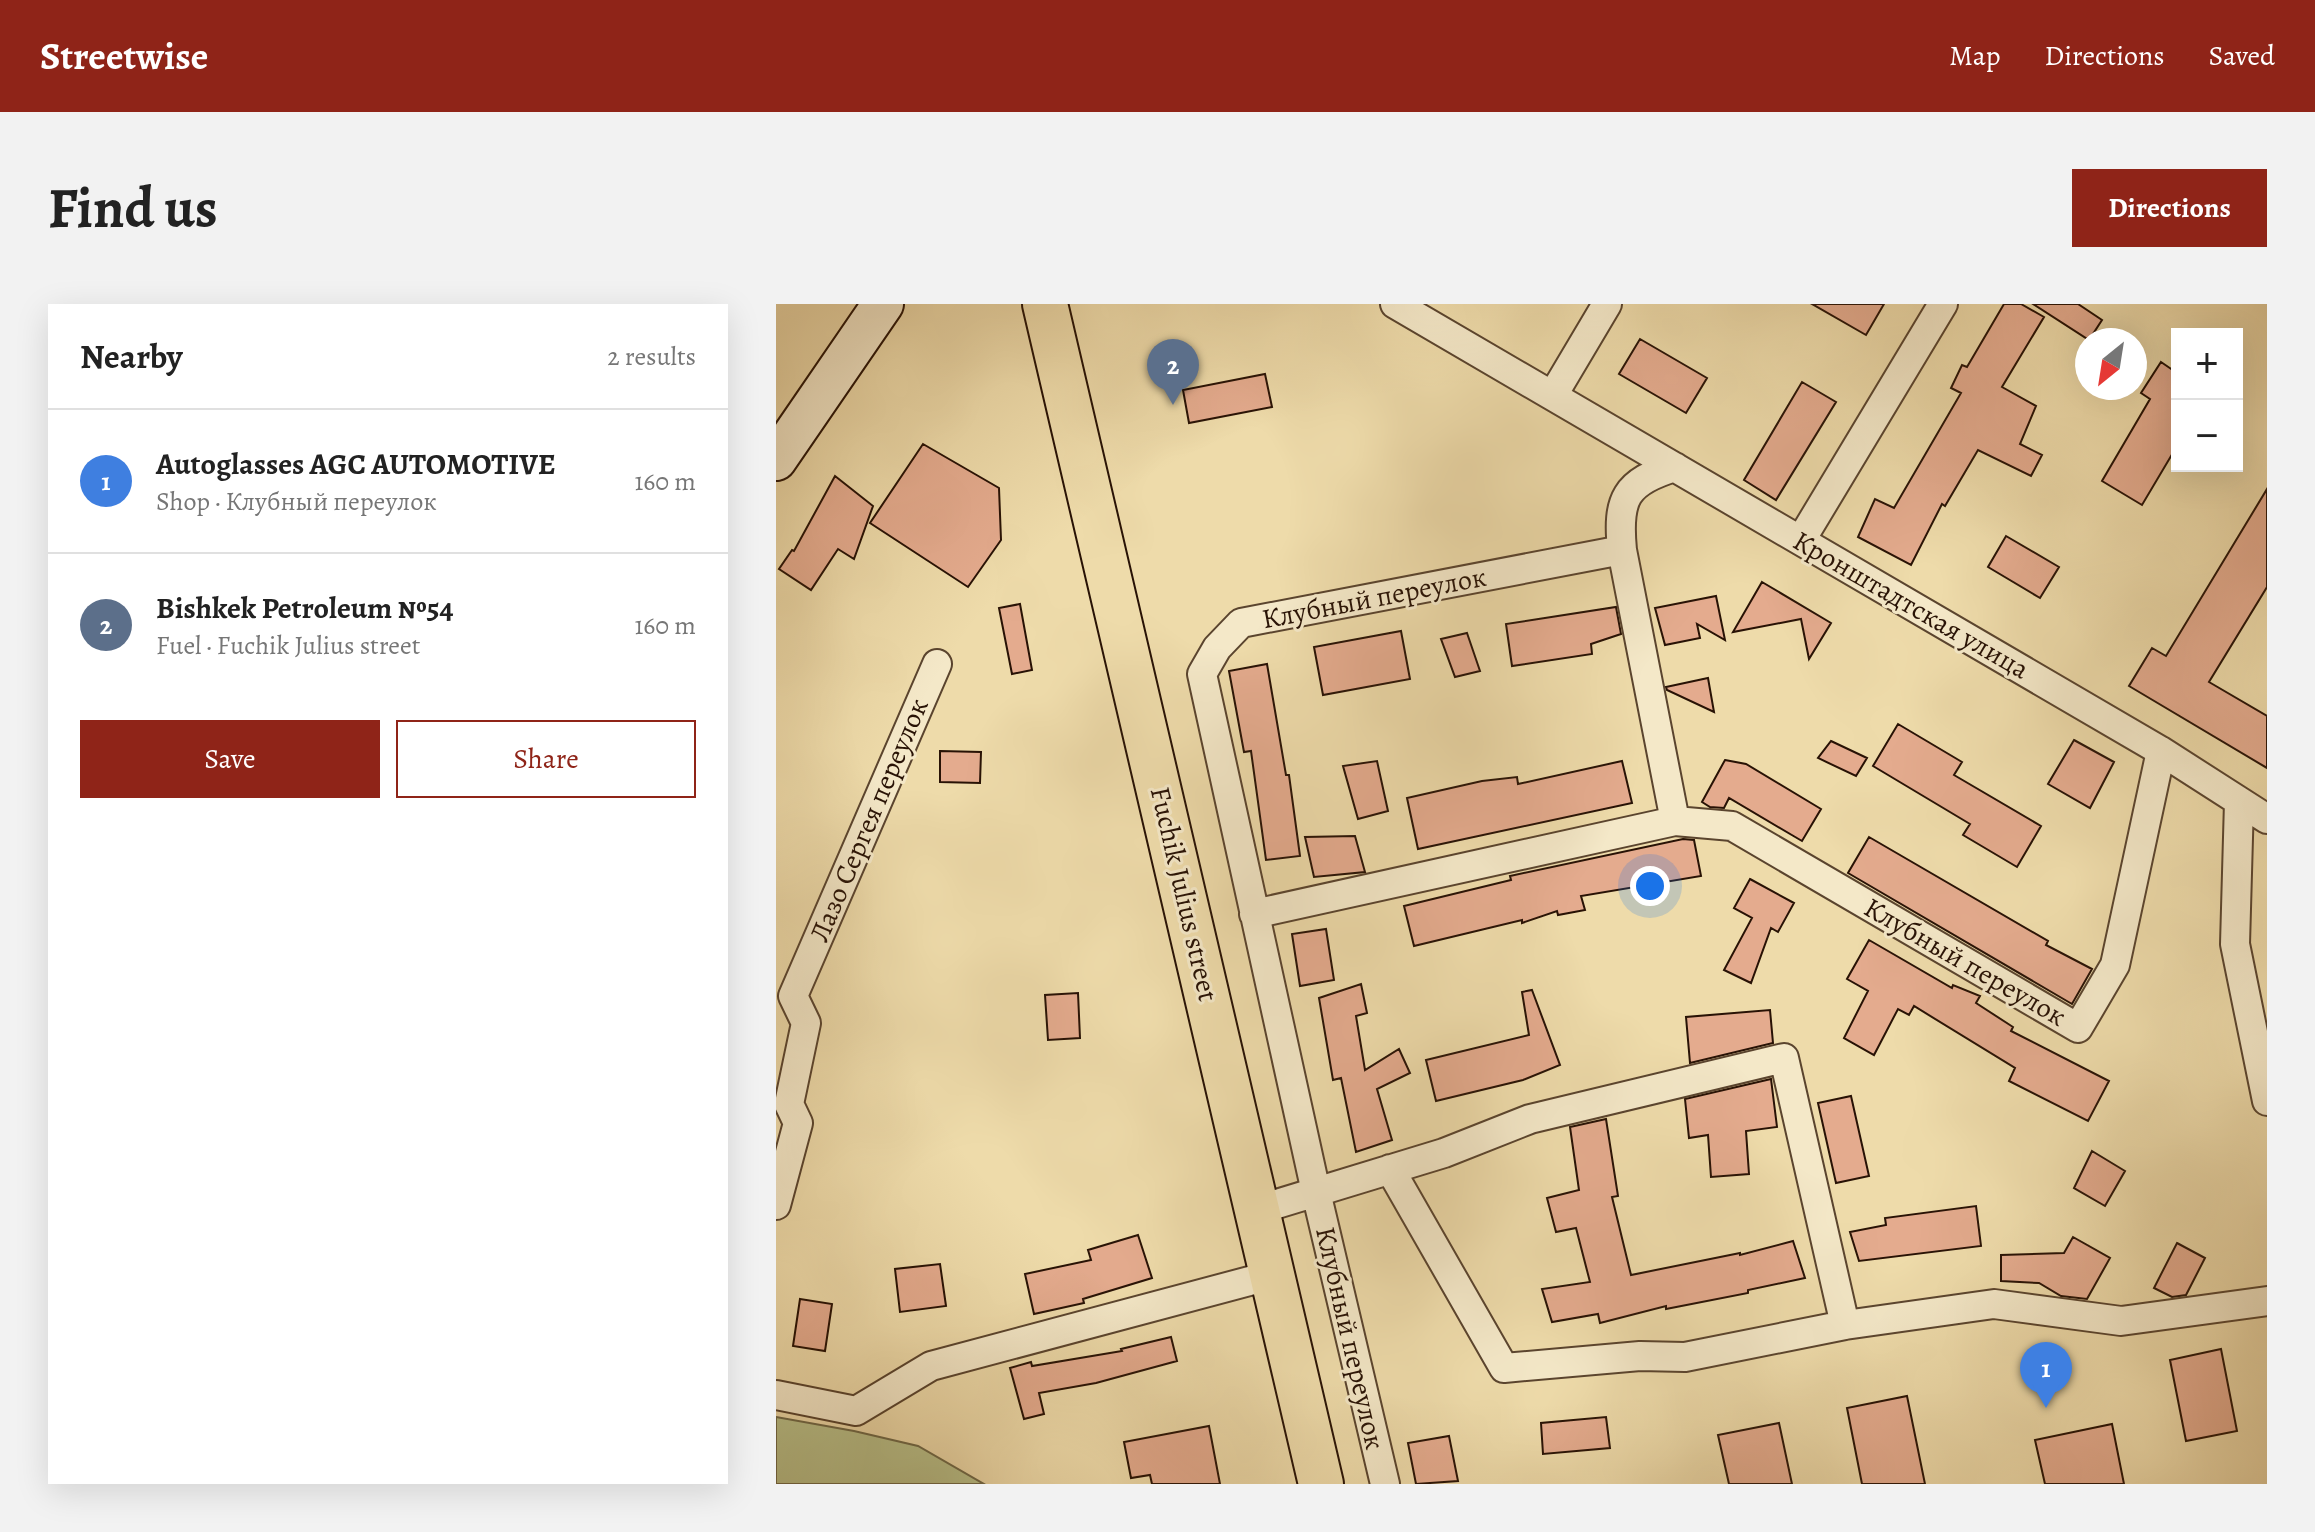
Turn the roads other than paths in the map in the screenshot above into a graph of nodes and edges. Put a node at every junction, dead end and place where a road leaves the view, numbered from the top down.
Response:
1 (883, 304) edge
2 (1045, 304) edge
3 (1395, 304) edge
4 (1607, 304) edge
5 (1943, 304) edge
6 (1553, 395) junction
7 (776, 460) edge
8 (1675, 467) junction
9 (1801, 540) junction
10 (1622, 550) junction
11 (937, 664) dead end
12 (2161, 751) junction
13 (2239, 802) junction
14 (2267, 819) edge
15 (1675, 821) junction
16 (1254, 914) junction
17 (2267, 1101) edge
18 (1390, 1169) junction
19 (1316, 1192) junction
20 (776, 1205) edge
21 (1257, 1210) junction
22 (1272, 1275) junction
23 (2267, 1301) edge
24 (1845, 1325) junction
25 (776, 1395) edge
26 (1321, 1484) edge
27 (1385, 1484) edge

1 - 7 main road
2 - 21 main road, Fuchik Julius street
3 - 6 street, Кронштадтская улица
4 - 6 street
5 - 9 street
6 - 8 street, Кронштадтская улица
8 - 9 street, Кронштадтская улица
8 - 10 street
9 - 12 street, Кронштадтская улица
10 - 15 street
10 - 16 street, Клубный переулок
11 - 20 street, Лазо Сергея переулок
12 - 13 street, Кронштадтская улица
12 - 15 street, Клубный переулок
13 - 14 street, Кронштадтская улица
13 - 17 street
15 - 16 street, Клубный переулок
16 - 19 street, Клубный переулок
18 - 19 street, Клубный переулок
18 - 24 street
18 - 24 street, Клубный переулок
19 - 21 street, Клубный переулок
19 - 27 street, Клубный переулок
21 - 22 main road, Fuchik Julius street
22 - 25 street
22 - 26 main road, Fuchik Julius street
23 - 24 street

